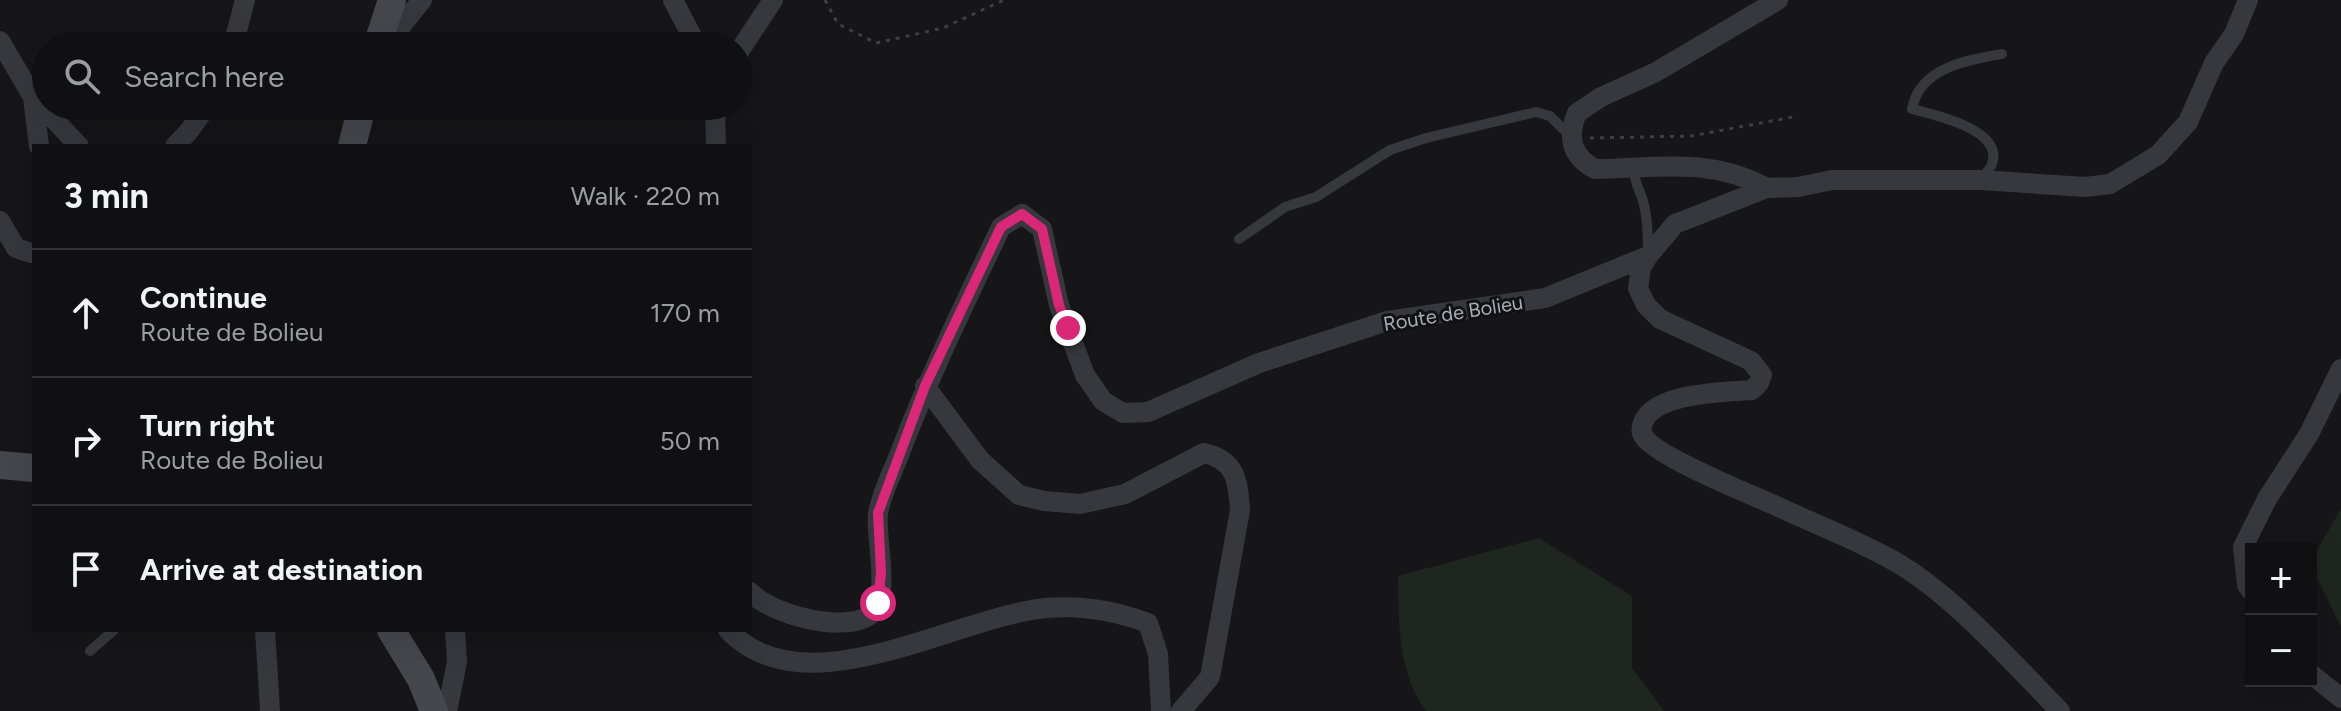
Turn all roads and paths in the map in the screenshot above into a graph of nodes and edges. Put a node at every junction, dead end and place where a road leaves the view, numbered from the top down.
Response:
1 (245, 0) edge
2 (392, 0) edge
3 (422, 0) edge
4 (673, 0) edge
5 (773, 0) edge
6 (825, 0) edge
7 (1004, 0) edge
8 (1778, 0) edge
9 (2248, 0) edge
10 (237, 32) edge
11 (382, 32) edge
12 (396, 32) edge
13 (690, 32) edge
14 (752, 32) edge
15 (0, 41) edge
16 (2002, 54) dead end
17 (32, 95) edge
18 (1793, 117) dead end
19 (36, 120) edge
20 (55, 120) edge
21 (196, 120) edge
22 (358, 120) edge
23 (716, 120) edge
24 (1571, 137) junction
25 (39, 144) edge
26 (77, 144) edge
27 (177, 144) edge
28 (352, 144) edge
29 (716, 144) edge
30 (1633, 168) junction
31 (1980, 180) junction
32 (1767, 188) junction
33 (0, 221) edge
34 (1239, 239) dead end
35 (32, 253) edge
36 (1648, 256) junction
37 (2341, 369) edge
38 (925, 386) junction
39 (0, 465) edge
40 (32, 468) edge
41 (2245, 543) edge
42 (2245, 543) edge
43 (2245, 566) edge
44 (752, 593) edge
45 (112, 632) edge
46 (265, 632) edge
47 (392, 632) edge
48 (455, 632) edge
49 (730, 632) edge
50 (90, 651) dead end
51 (2317, 679) edge
52 (2341, 698) edge
53 (270, 711) edge
54 (434, 711) edge
55 (447, 711) edge
56 (1161, 711) edge
57 (1181, 711) edge
58 (2060, 711) edge

1 - 10 street
2 - 11 main road
3 - 12 street
4 - 13 street
5 - 14 street
6 - 7 path
8 - 24 street
9 - 31 street
15 - 17 street
16 - 31 lane
18 - 24 path
19 - 25 street
20 - 26 street
21 - 27 street
22 - 28 main road
23 - 29 street
24 - 30 street
24 - 34 lane
30 - 32 street
30 - 36 lane
31 - 32 street
32 - 36 street
33 - 35 street
36 - 38 street, Route de Bolieu
36 - 58 street
37 - 41 street
38 - 44 street, Route de Bolieu
38 - 57 street
39 - 40 main road
42 - 43 street
45 - 50 lane
46 - 53 street
47 - 54 main road
48 - 55 street
49 - 56 street
51 - 52 street

